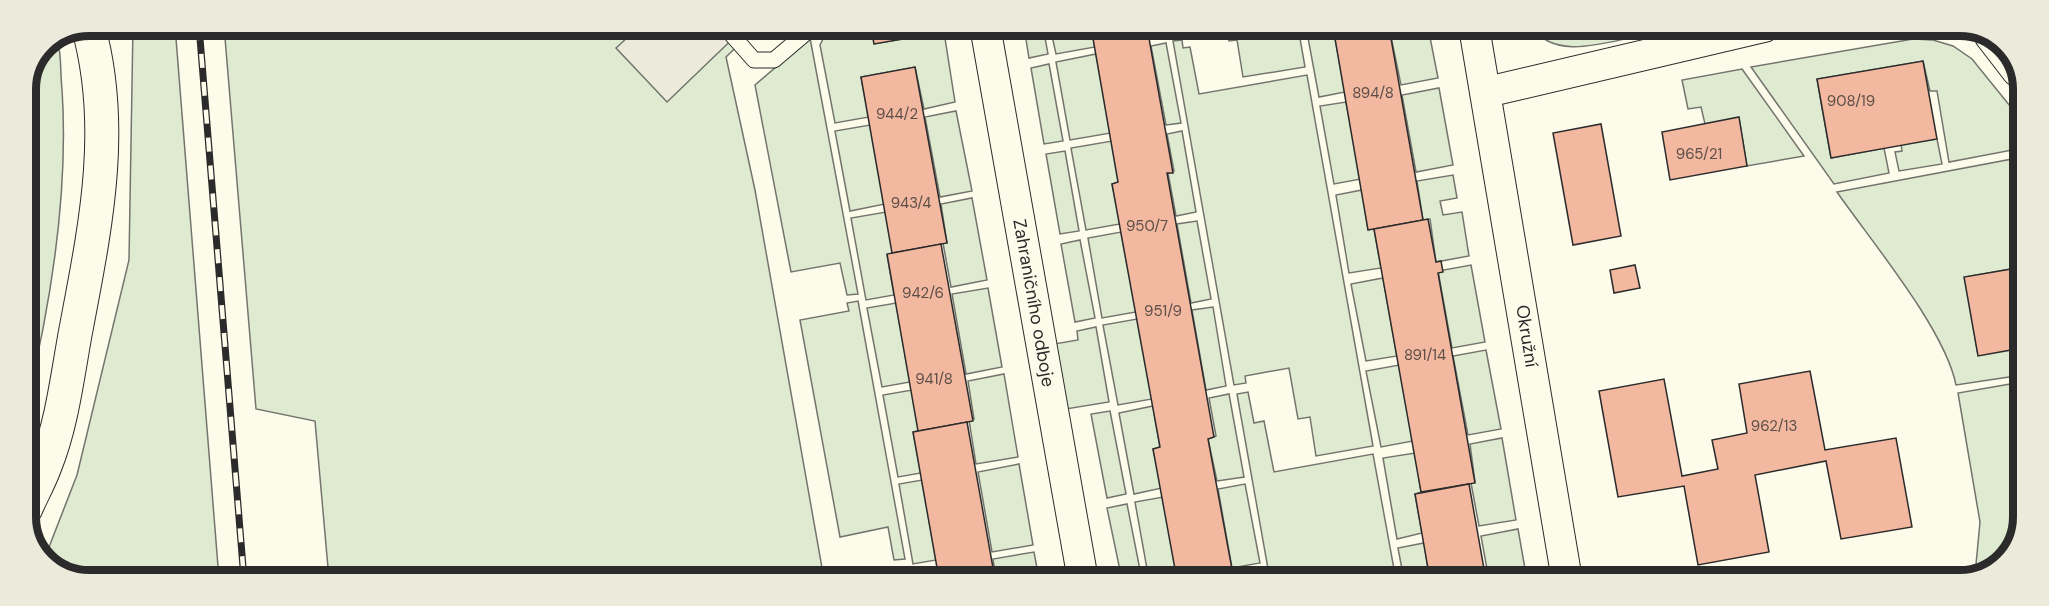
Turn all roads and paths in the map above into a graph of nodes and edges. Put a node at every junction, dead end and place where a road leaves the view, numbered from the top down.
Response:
1 (91, 36) edge
2 (733, 36) edge
3 (802, 36) edge
4 (987, 36) edge
5 (1476, 36) edge
6 (1726, 36) edge
7 (1487, 92) junction
8 (36, 486) edge
9 (1081, 570) edge
10 (1565, 570) edge

1 - 8 main road
2 - 3 lane
4 - 9 street, Zahraničního odboje
5 - 7 street, Okružní
6 - 7 street
7 - 10 street, Okružní

